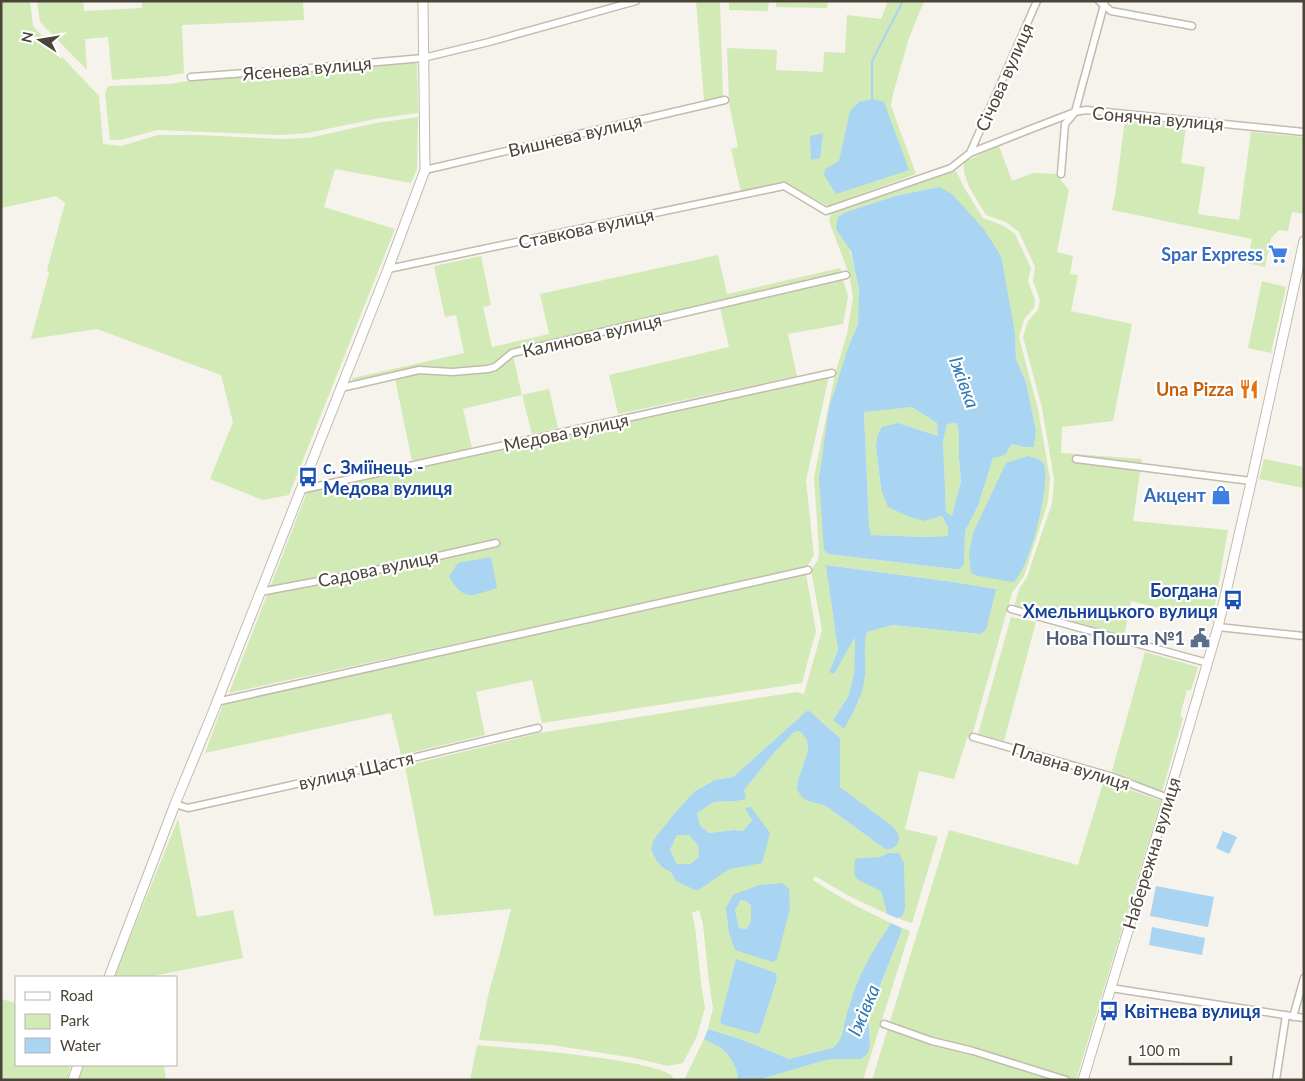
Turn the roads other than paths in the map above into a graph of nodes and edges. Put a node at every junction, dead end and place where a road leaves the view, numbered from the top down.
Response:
1 (423, 1) edge
2 (636, 1) edge
3 (1037, 1) edge
4 (1103, 2) edge
5 (1192, 26) dead end
6 (423, 58) junction
7 (191, 77) dead end
8 (725, 100) dead end
9 (1075, 112) junction
10 (1304, 132) edge
11 (970, 153) junction
12 (424, 170) junction
13 (1061, 174) dead end
14 (784, 186) joint
15 (1304, 241) edge
16 (388, 270) junction
17 (846, 275) dead end
18 (832, 373) dead end
19 (340, 388) junction
20 (1076, 459) dead end
21 (1252, 481) junction
22 (300, 490) junction
23 (496, 543) dead end
24 (808, 570) dead end
25 (260, 592) junction
26 (1010, 609) dead end
27 (1218, 626) junction
28 (1304, 636) edge
29 (1208, 663) junction
30 (216, 702) junction
31 (538, 728) dead end
32 (973, 737) dead end
33 (1168, 798) junction
34 (175, 804) junction
35 (109, 976) edge
36 (1304, 978) edge
37 (1111, 988) junction
38 (1290, 1016) junction
39 (1304, 1018) edge
40 (884, 1024) dead end
41 (78, 1066) edge
42 (73, 1080) edge
43 (1066, 1080) edge
44 (1083, 1080) edge
45 (1276, 1080) edge

1 - 6 street
2 - 6 street, Ясенева вулиця
3 - 11 street, Січова вулиця
4 - 5 street
4 - 9 street
6 - 7 street, Ясенева вулиця
6 - 12 street
8 - 12 street, Вишнева вулиця
9 - 10 street, Сонячна вулиця
9 - 11 street, Сонячна вулиця
9 - 13 street
11 - 14 street, Сонячна вулиця
12 - 16 street
14 - 16 street, Ставкова вулиця
15 - 21 street, Набережна вулиця
16 - 19 street
17 - 19 street, Калинова вулиця
18 - 22 street, Медова вулиця
19 - 22 street
20 - 21 street
21 - 27 street, Набережна вулиця
22 - 25 street
23 - 25 street, Садова вулиця
24 - 30 street
25 - 30 street
26 - 29 street
27 - 28 street
27 - 29 street, Набережна вулиця
29 - 33 street, Набережна вулиця
30 - 34 street
31 - 34 street, вулиця Щастя
32 - 33 street, Плавна вулиця
33 - 37 street, Набережна вулиця
34 - 35 street
36 - 38 street
37 - 38 street
37 - 44 street, Набережна вулиця
38 - 39 street
38 - 45 street
40 - 43 street
41 - 42 street

